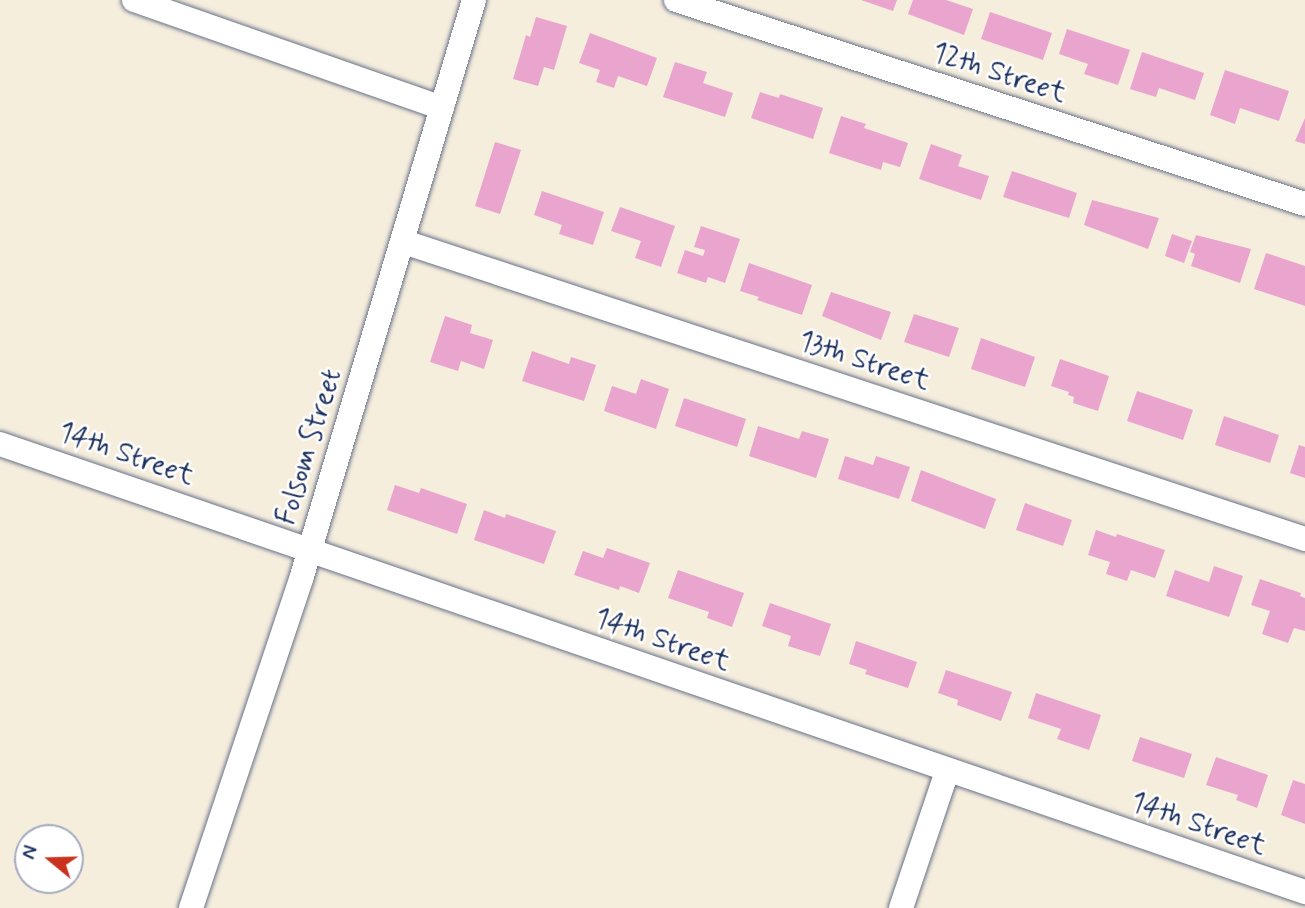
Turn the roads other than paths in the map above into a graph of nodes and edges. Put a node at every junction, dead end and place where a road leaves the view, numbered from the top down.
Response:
1 (134, 0) edge
2 (474, 0) edge
3 (676, 0) edge
4 (442, 108) junction
5 (1305, 204) edge
6 (404, 242) junction
7 (0, 444) edge
8 (1305, 539) edge
9 (310, 550) junction
10 (947, 771) junction
11 (1305, 892) edge
12 (191, 908) edge
13 (901, 908) edge

1 - 4 street
2 - 4 street, Folsom Street
3 - 5 street, 12th Street
4 - 6 street, Folsom Street
6 - 8 street, 13th Street
6 - 9 street, Folsom Street
7 - 9 street, 14th Street
9 - 10 street, 14th Street
9 - 12 street, Folsom Street
10 - 11 street, 14th Street
10 - 13 street

